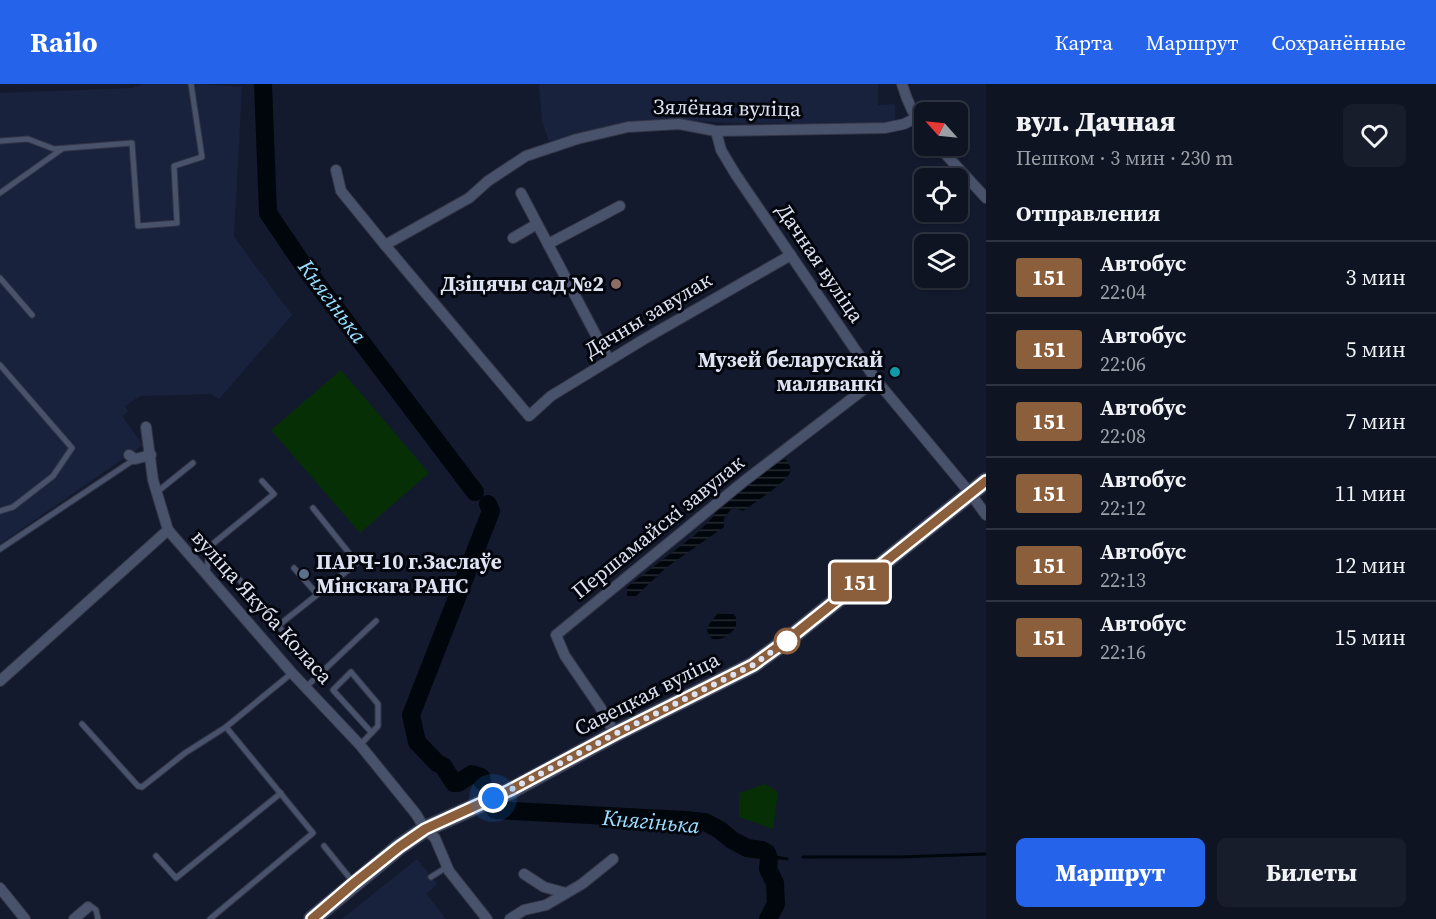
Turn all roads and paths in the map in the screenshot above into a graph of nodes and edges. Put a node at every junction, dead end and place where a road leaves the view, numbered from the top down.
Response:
1 (191, 84) edge
2 (902, 84) edge
3 (914, 114) edge
4 (914, 119) edge
5 (716, 131) junction
6 (0, 141) edge
7 (64, 148) junction
8 (947, 156) edge
9 (336, 170) dead end
10 (0, 193) edge
11 (521, 194) dead end
12 (986, 198) edge
13 (620, 206) dead end
14 (537, 224) junction
15 (513, 238) dead end
16 (548, 244) junction
17 (385, 245) junction
18 (790, 255) junction
19 (0, 278) edge
20 (32, 315) dead end
21 (609, 360) junction
22 (0, 365) edge
23 (876, 380) junction
24 (146, 427) dead end
25 (151, 455) junction
26 (132, 457) joint
27 (193, 463) dead end
28 (262, 481) dead end
29 (986, 481) edge
30 (157, 492) junction
31 (970, 493) junction
32 (313, 508) dead end
33 (0, 511) edge
34 (986, 515) edge
35 (168, 530) junction
36 (0, 549) edge
37 (294, 568) dead end
38 (207, 575) junction
39 (237, 577) dead end
40 (317, 594) junction
41 (376, 621) dead end
42 (279, 625) junction
43 (292, 673) junction
44 (319, 674) junction
45 (0, 681) edge
46 (306, 687) junction
47 (82, 724) dead end
48 (226, 728) junction
49 (372, 733) junction
50 (615, 734) junction
51 (360, 745) junction
52 (281, 793) junction
53 (425, 829) junction
54 (324, 846) dead end
55 (156, 856) dead end
56 (613, 859) dead end
57 (447, 867) junction
58 (524, 874) dead end
59 (431, 877) dead end
60 (354, 883) junction
61 (0, 888) edge
62 (566, 893) junction
63 (88, 907) joint
64 (25, 919) edge
65 (74, 919) edge
66 (98, 919) edge
67 (210, 919) edge
68 (312, 919) edge
69 (488, 919) edge
70 (510, 919) edge

1 - 7 lane
2 - 3 street
4 - 5 street, Зялёная вуліца
5 - 17 street, Зялёная вуліца
5 - 18 street, Дачная вуліца
6 - 7 lane
7 - 10 lane
8 - 12 street
9 - 17 street
11 - 14 street
13 - 16 street
14 - 15 street
14 - 16 street
16 - 21 street
17 - 21 street, Дачны завулак
18 - 21 street, Дачны завулак
18 - 23 street, Дачная вуліца
19 - 20 lane
22 - 33 lane
23 - 31 street, Дачная вуліца
23 - 50 street, Першамайскі завулак
24 - 25 street
25 - 26 street
25 - 30 street
26 - 36 lane
27 - 30 lane
28 - 38 lane
29 - 31 main road, Савецкая вуліца
30 - 35 street
31 - 34 street, Дачная вуліца
31 - 50 main road, Савецкая вуліца
32 - 40 lane
35 - 38 street, вуліца Якуба Коласа
35 - 45 street, вуліца Якуба Коласа
37 - 40 lane
38 - 43 street, вуліца Якуба Коласа
39 - 42 lane
40 - 42 lane
41 - 44 lane
42 - 44 lane
43 - 46 street, вуліца Якуба Коласа
43 - 48 lane
44 - 46 lane
46 - 51 street, вуліца Якуба Коласа
47 - 48 lane
48 - 52 lane
49 - 49 lane
49 - 51 lane
50 - 53 main road, Савецкая вуліца
51 - 53 street, вуліца Якуба Коласа
52 - 55 lane
52 - 67 lane
53 - 57 street, вуліца Якуба Коласа
53 - 60 main road, Савецкая вуліца
54 - 60 lane
56 - 62 street
57 - 59 lane
57 - 69 street, вуліца Якуба Коласа
58 - 62 street
60 - 68 main road, Савецкая вуліца
61 - 64 street
62 - 70 street
63 - 65 street
63 - 66 lane

